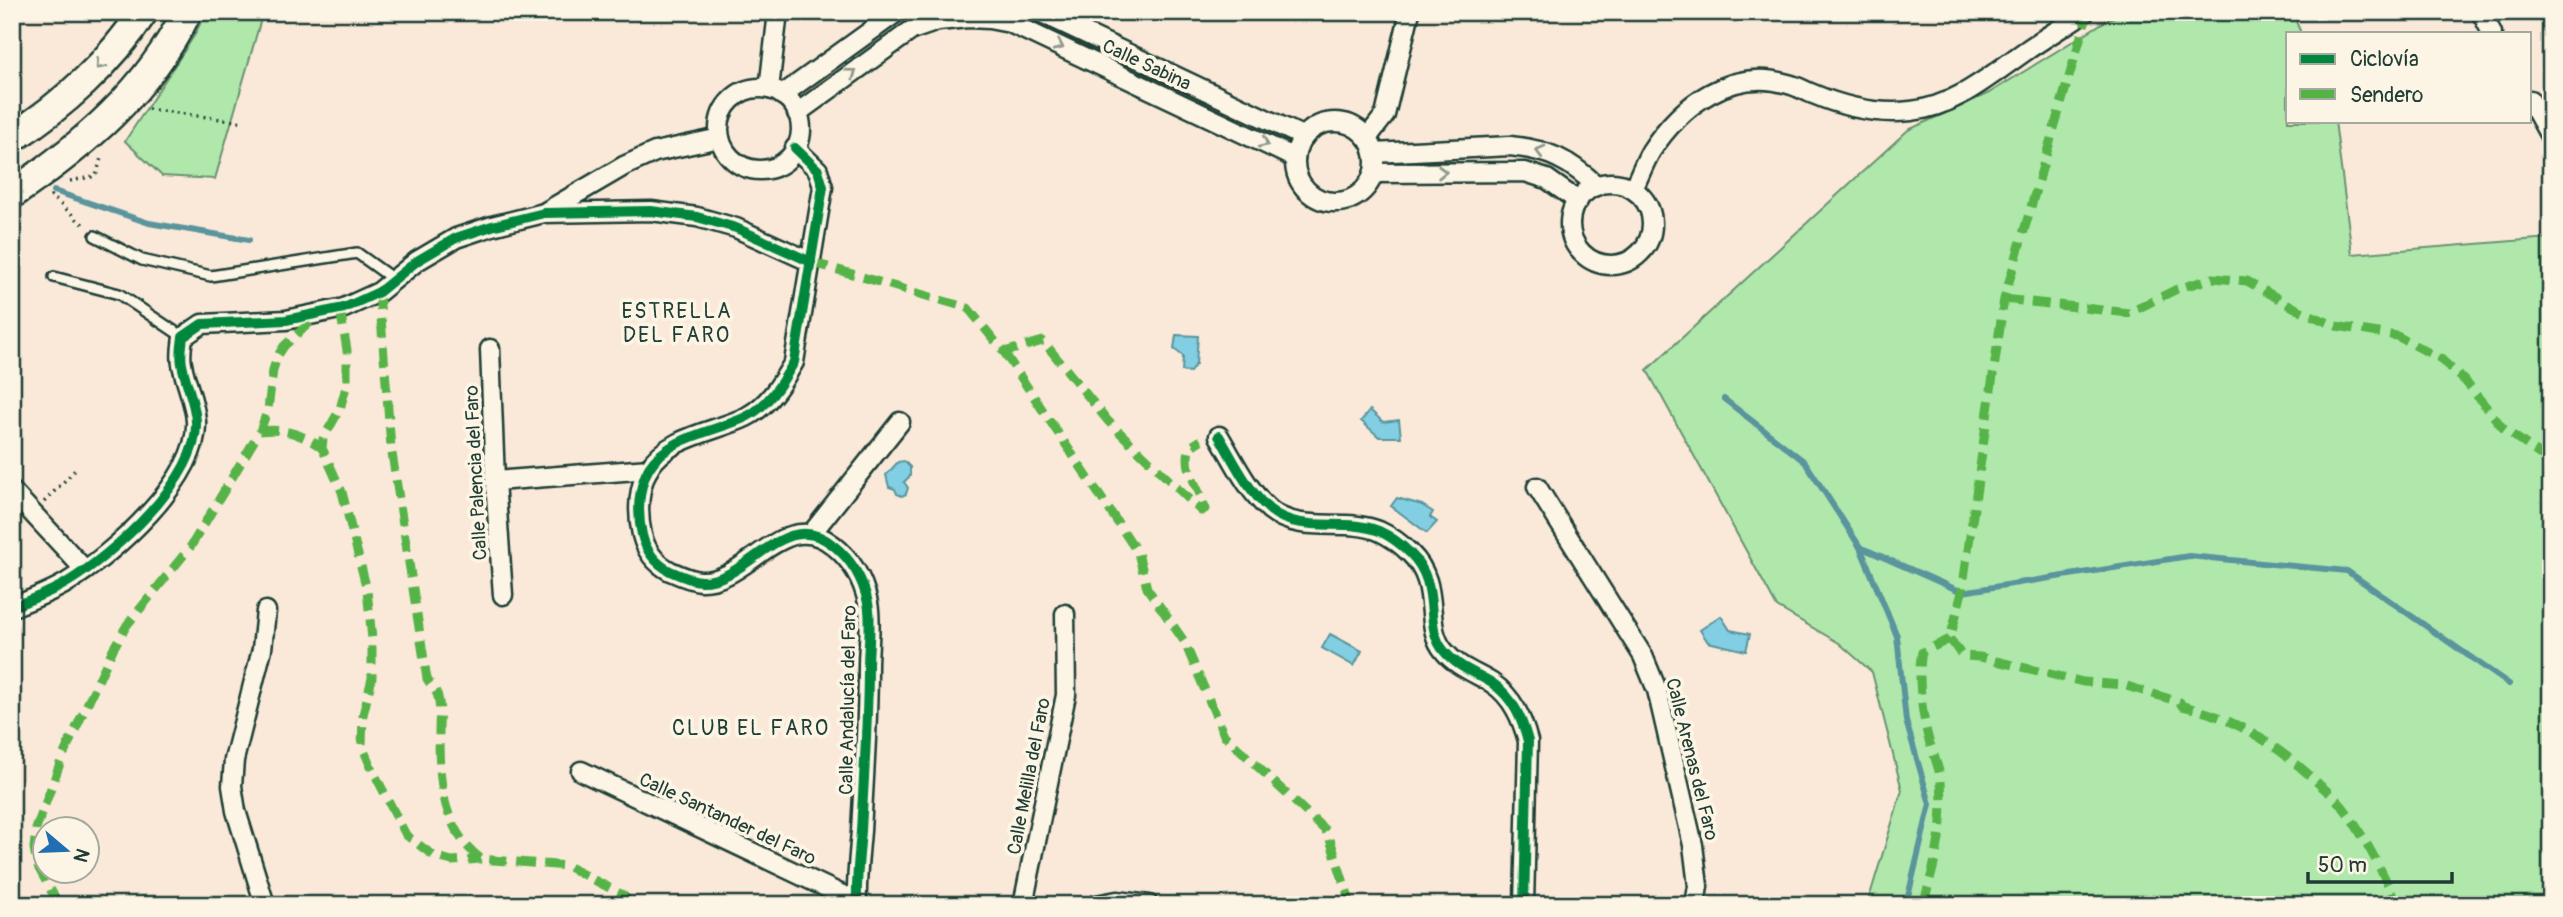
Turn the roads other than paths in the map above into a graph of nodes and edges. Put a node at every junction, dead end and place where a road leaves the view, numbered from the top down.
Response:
1 (143, 12) edge
2 (176, 12) edge
3 (187, 12) edge
4 (778, 12) edge
5 (897, 12) edge
6 (1040, 12) edge
7 (1409, 12) edge
8 (2085, 12) edge
9 (2481, 12) edge
10 (2492, 32) edge
11 (775, 92) junction
12 (2532, 104) edge
13 (797, 113) junction
14 (19, 132) edge
15 (1304, 137) junction
16 (720, 138) junction
17 (2551, 138) edge
18 (1371, 145) junction
19 (795, 148) junction
20 (1295, 158) junction
21 (12, 172) edge
22 (1374, 173) junction
23 (1597, 186) junction
24 (1633, 189) junction
25 (12, 194) edge
26 (1578, 201) junction
27 (544, 213) junction
28 (95, 236) road end
29 (811, 262) junction
30 (54, 277) dead end
31 (393, 279) junction
32 (183, 337) junction
33 (490, 349) dead end
34 (900, 422) dead end
35 (1219, 436) dead end
36 (649, 469) junction
37 (495, 481) junction
38 (1538, 487) dead end
39 (12, 491) edge
40 (812, 533) junction
41 (85, 570) junction
42 (503, 595) dead end
43 (12, 607) edge
44 (265, 611) dead end
45 (1065, 614) dead end
46 (581, 771) dead end
47 (857, 903) edge
48 (1117, 903) edge
49 (265, 905) edge
50 (1023, 905) edge
51 (1096, 905) edge
52 (1149, 905) edge
53 (1524, 905) edge
54 (1695, 905) edge

1 -> 14 highway
2 - 21 highway
3 - 25 highway
4 - 11 street
5 - 11 street
6 - 15 street, Calle Sabina
7 - 18 street
8 - 24 street
9 - 10 street
11 - 13 street
11 - 16 street
12 - 17 street
13 - 19 street
13 -> 20 street, Calle Sabina
15 - 18 street
15 - 20 street
16 - 19 street
16 - 27 street
18 - 22 street
23 -> 18 street
19 - 29 street
20 - 22 street
22 -> 26 street
23 - 24 street
23 - 26 street
24 - 26 street
27 - 29 street
27 - 31 street
28 - 31 lane
29 - 36 street
30 - 32 lane
31 - 32 street
32 - 41 street
33 - 37 street, Calle Palencia del Faro
34 - 40 street
35 - 53 street
36 - 37 street
36 - 40 street
37 - 42 street, Calle Palencia del Faro
38 - 54 street, Calle Arenas del Faro
39 - 41 street
40 - 47 street, Calle Andalucía del Faro
41 - 43 street
44 - 49 street
45 - 50 street, Calle Melilla del Faro
46 - 47 street, Calle Santander del Faro
48 - 51 street
48 - 52 street

